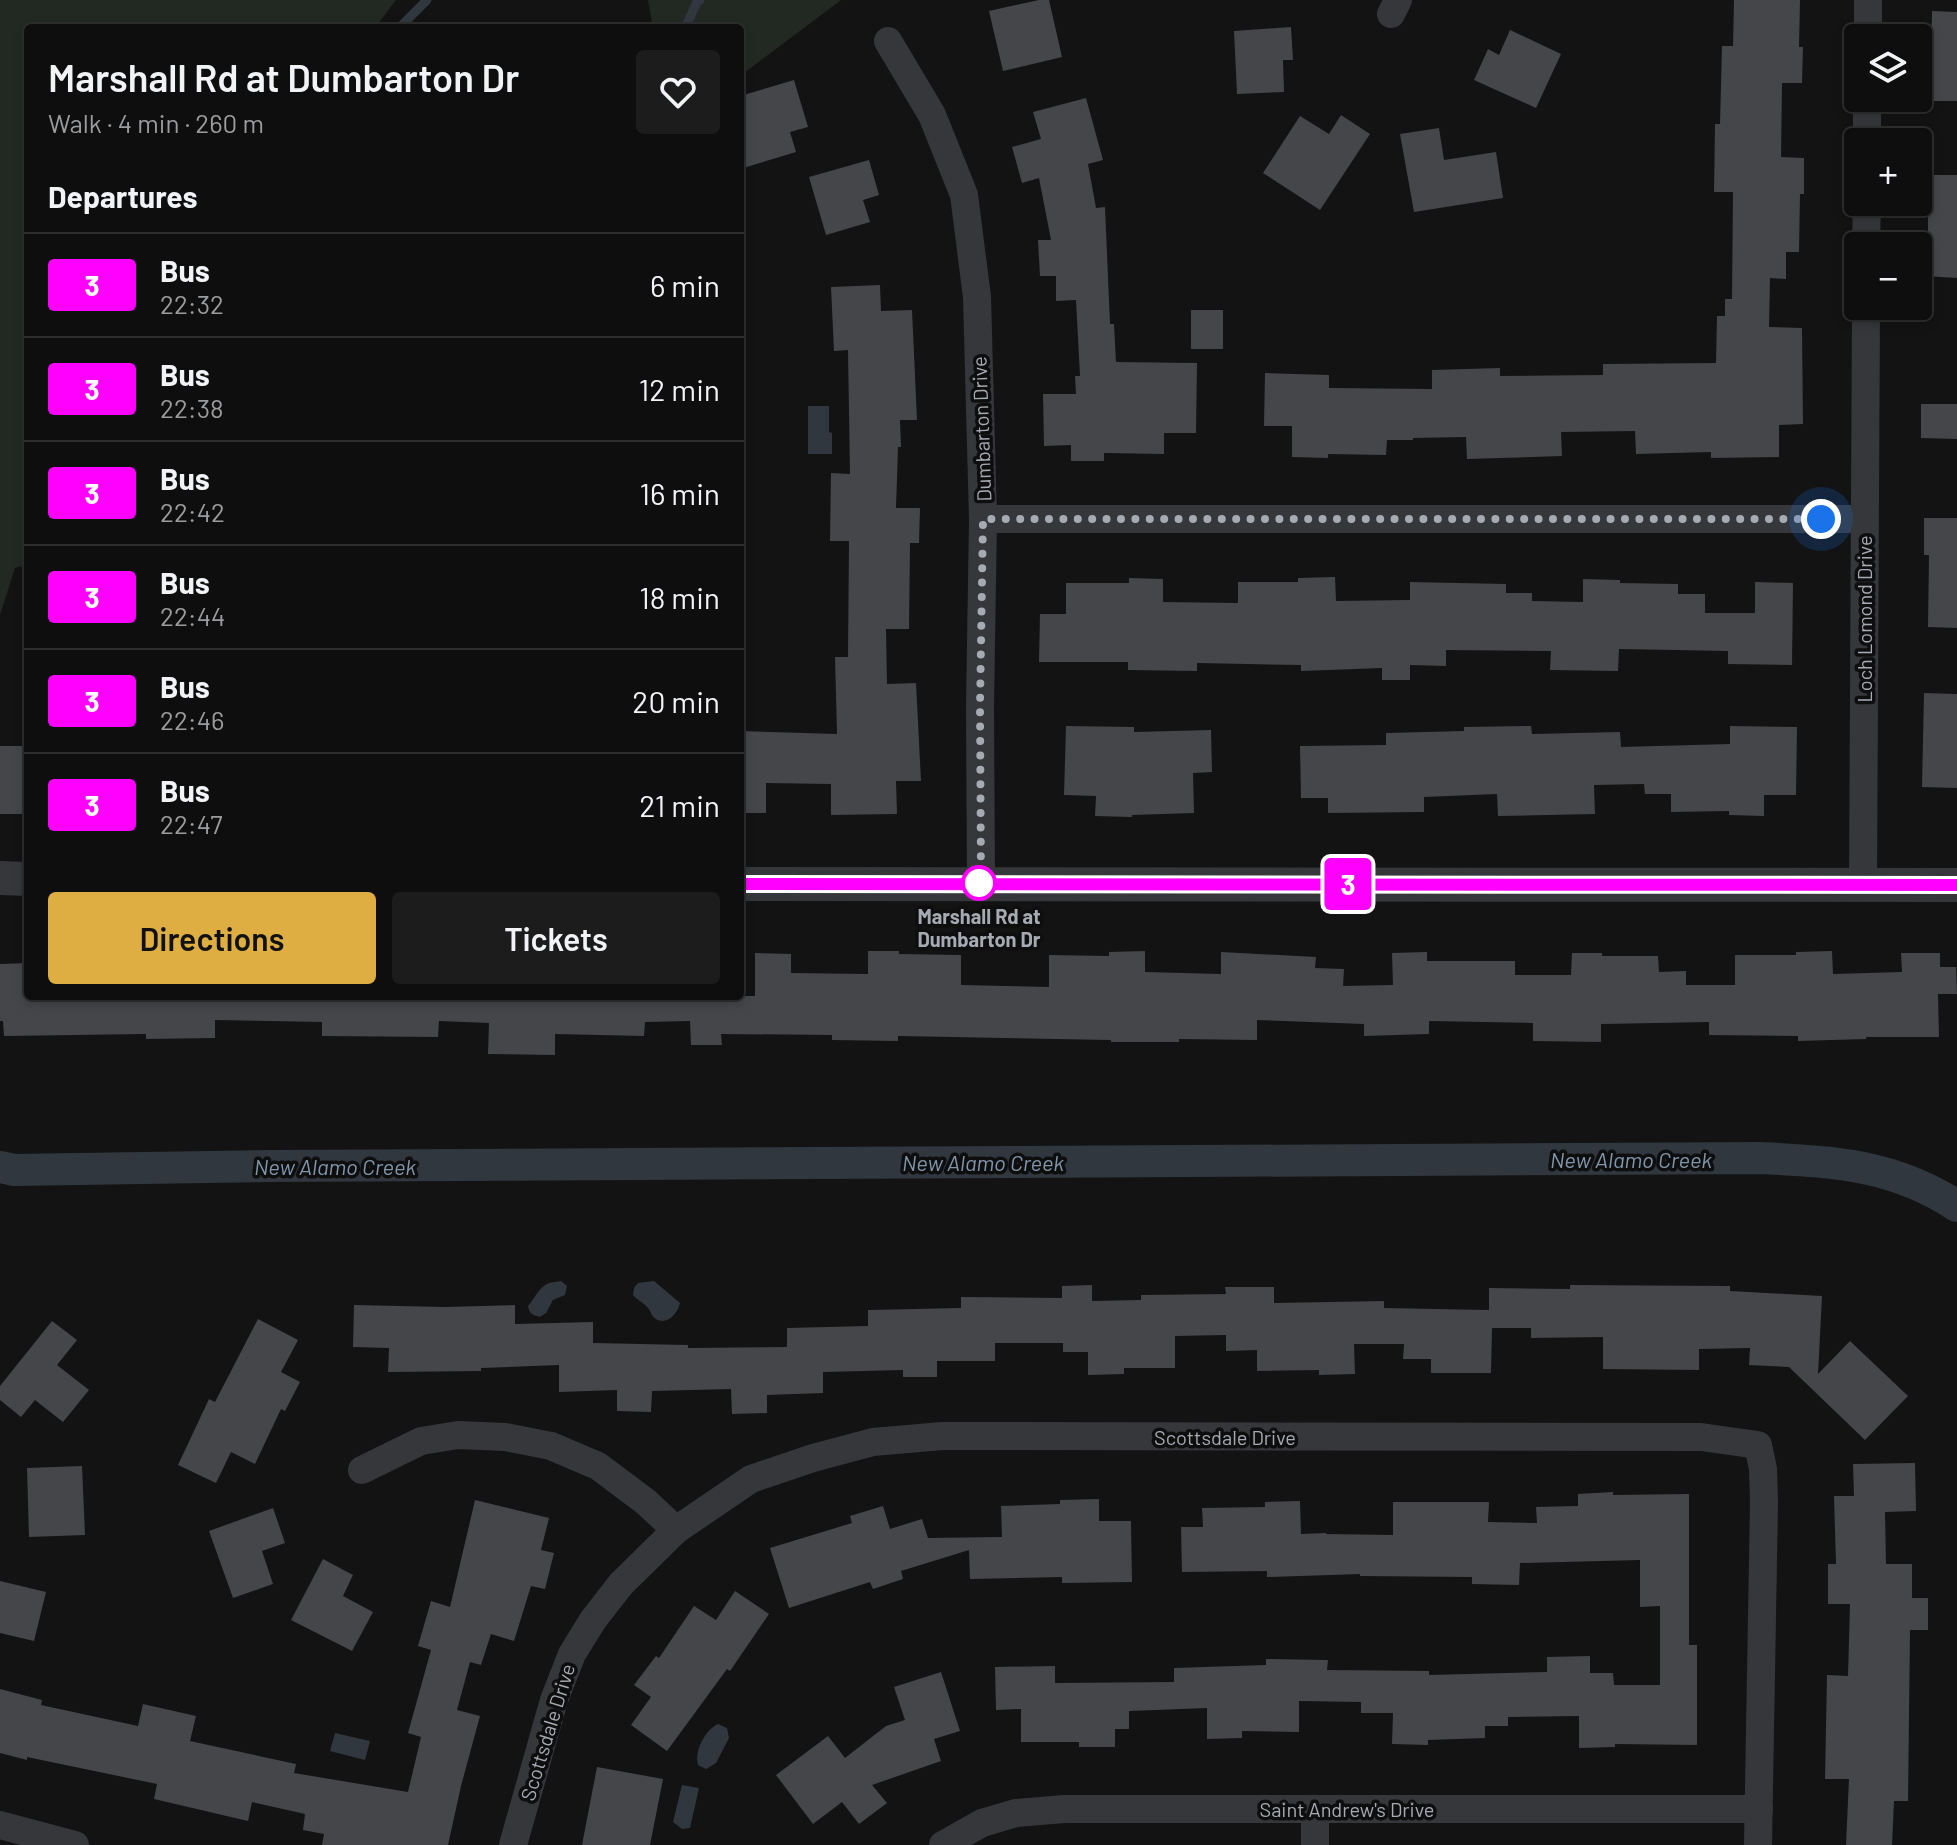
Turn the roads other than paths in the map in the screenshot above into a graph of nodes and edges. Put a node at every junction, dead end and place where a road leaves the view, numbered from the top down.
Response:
1 (1868, 0) edge
2 (1868, 24) edge
3 (888, 41) dead end
4 (1866, 320) edge
5 (983, 519) junction
6 (1865, 519) junction
7 (0, 878) edge
8 (24, 879) edge
9 (981, 883) junction
10 (744, 884) edge
11 (1863, 885) junction
12 (1957, 885) edge
13 (362, 1470) dead end
14 (676, 1530) junction
15 (1315, 1809) junction
16 (1759, 1809) junction
17 (0, 1825) edge
18 (75, 1845) edge
19 (513, 1845) edge
20 (943, 1845) edge
21 (1315, 1845) edge
22 (1758, 1845) edge

1 - 2 street
3 - 5 street, Dumbarton Drive
4 - 6 street, Loch Lomond Drive
5 - 6 street
5 - 9 street, Dumbarton Drive
6 - 11 street, Loch Lomond Drive
7 - 8 street
9 - 10 street
9 - 11 street
11 - 12 street
13 - 14 street
14 - 16 street, Scottsdale Drive
14 - 19 street, Scottsdale Drive
15 - 16 street, Saint Andrew's Drive
15 - 20 street, Saint Andrew's Drive
15 - 21 street
16 - 22 street, Scottsdale Drive
17 - 18 street

